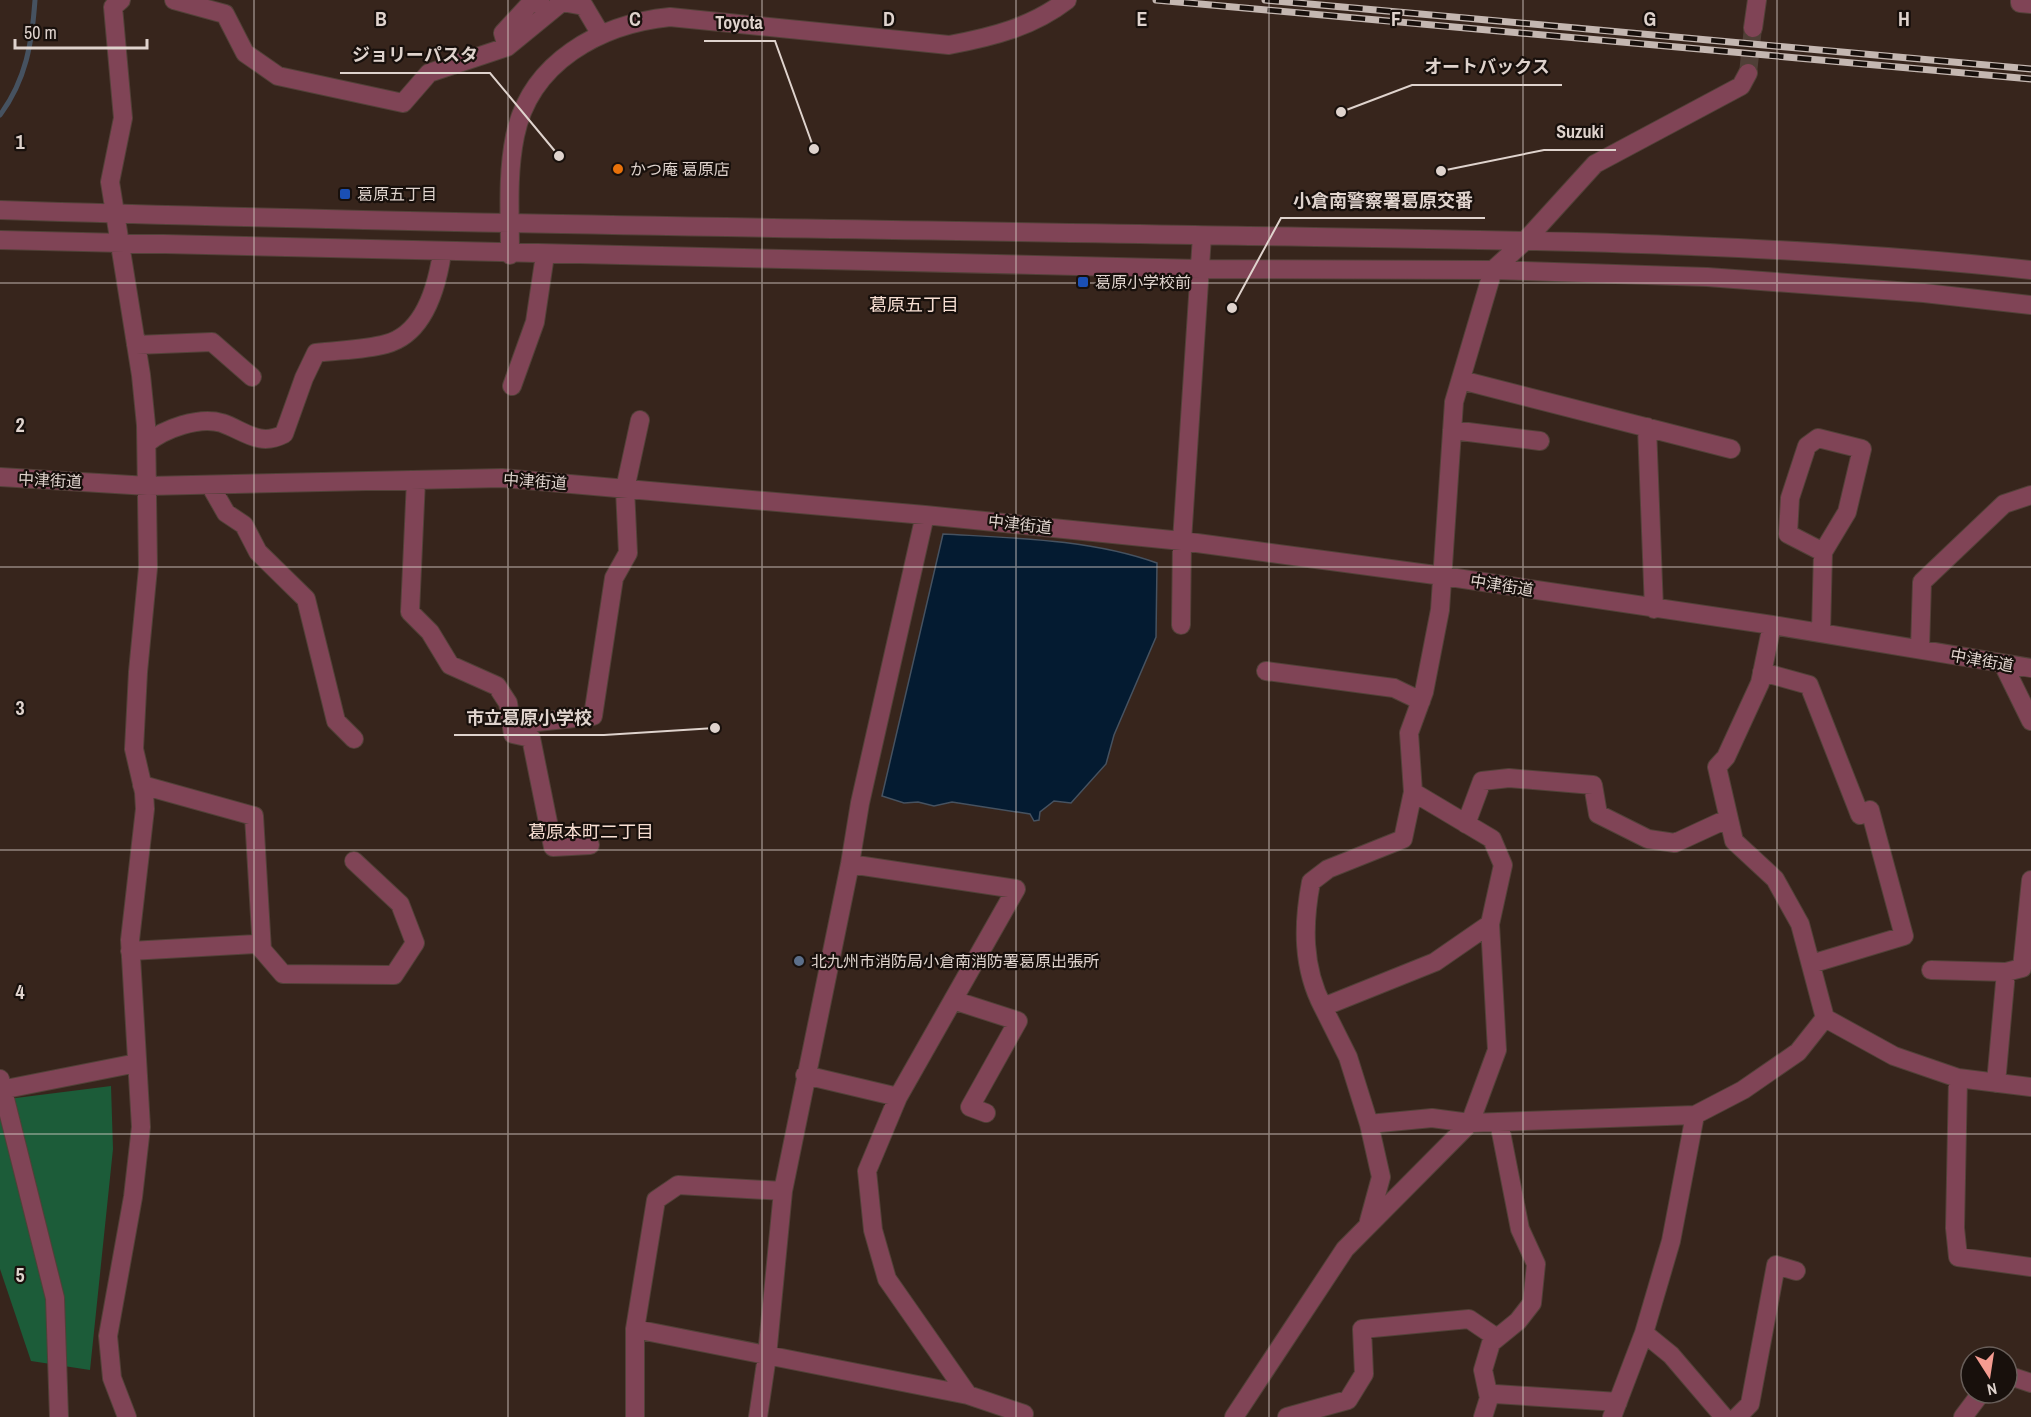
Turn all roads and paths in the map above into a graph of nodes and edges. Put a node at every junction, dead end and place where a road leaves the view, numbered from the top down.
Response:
1 (121, 0) edge
2 (174, 0) edge
3 (540, 0) edge
4 (1067, 0) edge
5 (1757, 0) edge
6 (2020, 0) edge
7 (2031, 4) edge
8 (1753, 28) tunnel mouth
9 (600, 33) junction
10 (507, 46) junction
11 (1748, 73) tunnel mouth
12 (0, 210) edge
13 (114, 214) junction
14 (510, 222) junction
15 (1202, 236) junction
16 (0, 240) edge
17 (1526, 240) junction
18 (118, 243) junction
19 (442, 253) junction
20 (510, 255) junction
21 (545, 255) junction
22 (1199, 269) junction
23 (1494, 270) junction
24 (2031, 270) edge
25 (2031, 305) edge
26 (136, 345) junction
27 (252, 377) dead end
28 (1461, 380) junction
29 (512, 386) dead end
30 (640, 420) dead end
31 (1647, 427) junction
32 (1452, 430) junction
33 (1540, 441) dead end
34 (147, 443) junction
35 (1731, 449) dead end
36 (0, 477) edge
37 (416, 480) junction
38 (210, 485) junction
39 (148, 486) junction
40 (625, 489) junction
41 (2031, 495) edge
42 (925, 515) junction
43 (1182, 541) junction
44 (1823, 552) junction
45 (1443, 576) junction
46 (1654, 609) junction
47 (1181, 625) dead end
48 (1772, 625) junction
49 (1821, 633) junction
50 (1920, 649) junction
51 (2003, 664) junction
52 (2031, 669) edge
53 (1266, 671) dead end
54 (1762, 672) junction
55 (1421, 701) junction
56 (2031, 721) edge
57 (537, 722) dead end
58 (354, 739) dead end
59 (142, 785) junction
60 (1413, 792) junction
61 (1727, 819) junction
62 (1466, 824) junction
63 (590, 845) dead end
64 (354, 861) dead end
65 (850, 864) junction
66 (2031, 880) edge
67 (1490, 924) junction
68 (262, 950) junction
69 (130, 951) junction
70 (1811, 964) junction
71 (1930, 970) dead end
72 (2006, 972) junction
73 (953, 1000) junction
74 (1323, 1006) junction
75 (1825, 1018) junction
76 (137, 1063) junction
77 (805, 1075) junction
78 (1958, 1078) junction
79 (1996, 1083) junction
80 (1, 1084) edge
81 (2031, 1087) edge
82 (898, 1096) junction
83 (986, 1113) dead end
84 (1695, 1115) junction
85 (1499, 1122) junction
86 (1470, 1123) junction
87 (1369, 1124) junction
88 (783, 1191) junction
89 (1366, 1228) junction
90 (2031, 1267) edge
91 (1796, 1271) dead end
92 (635, 1329) junction
93 (1644, 1333) junction
94 (1497, 1338) junction
95 (767, 1356) junction
96 (1495, 1394) dead end
97 (968, 1395) junction
98 (1615, 1410) edge
99 (59, 1417) edge
100 (127, 1417) edge
101 (635, 1417) edge
102 (758, 1417) edge
103 (1023, 1417) edge
104 (1234, 1417) edge
105 (1287, 1417) edge
106 (1483, 1417) edge
107 (1724, 1417) edge
108 (1737, 1417) edge

1 - 13 street
2 - 10 street
3 - 10 street
4 - 9 street
5 - 8 street
6 - 7 street
9 - 10 street
9 - 14 street
11 - 17 street
12 - 13 street
13 - 14 street
13 - 18 street
14 - 15 street
14 - 20 street
15 - 17 street
15 - 22 street
16 - 18 street
17 - 23 street
17 - 24 street
18 - 19 street
18 - 26 street
19 - 20 street
19 - 34 street
20 - 21 street
21 - 22 street
21 - 29 street
22 - 23 street
22 - 43 street
23 - 25 street
23 - 28 street
26 - 27 street
26 - 34 street
28 - 31 street
28 - 32 street
30 - 40 street
31 - 35 street
31 - 46 street
32 - 33 street
32 - 45 street
34 - 39 street
36 - 39 street, 中津街道
37 - 38 street, 中津街道
37 - 40 street, 中津街道
37 - 63 street
38 - 39 street, 中津街道
38 - 58 street
39 - 59 street
40 - 42 street, 中津街道
40 - 57 street
41 - 50 street
42 - 43 street, 中津街道
42 - 65 street
43 - 45 street, 中津街道
43 - 47 street
44 - 44 street
44 - 49 street
45 - 46 street, 中津街道
45 - 55 street
46 - 48 street, 中津街道
48 - 49 street, 中津街道
48 - 54 street
49 - 50 street, 中津街道
50 - 51 street, 中津街道
51 - 52 street, 中津街道
51 - 56 street
53 - 55 street
54 - 61 street
54 - 70 street
55 - 60 street
59 - 68 street
59 - 69 street
60 - 62 street
60 - 74 street
61 - 62 street
61 - 70 street
62 - 67 street
64 - 68 street
65 - 73 street
65 - 77 street
66 - 72 street
67 - 74 street
67 - 86 street
68 - 69 street
69 - 76 street
70 - 75 street
71 - 72 street
72 - 79 street
73 - 82 street
73 - 83 street
74 - 87 street
75 - 78 street
75 - 84 street
76 - 80 street
76 - 100 street
77 - 82 street
77 - 88 street
78 - 79 street
78 - 90 street
79 - 81 street
80 - 99 street
82 - 97 street
84 - 85 street
84 - 93 street
85 - 86 street
85 - 94 street
86 - 87 street
86 - 89 street
87 - 89 street
88 - 92 street
88 - 95 street
89 - 104 street
91 - 108 street
92 - 95 street
92 - 101 street
93 - 98 street
93 - 107 street
94 - 105 street
94 - 106 street
95 - 97 street
95 - 102 street
96 - 98 street
97 - 103 street

